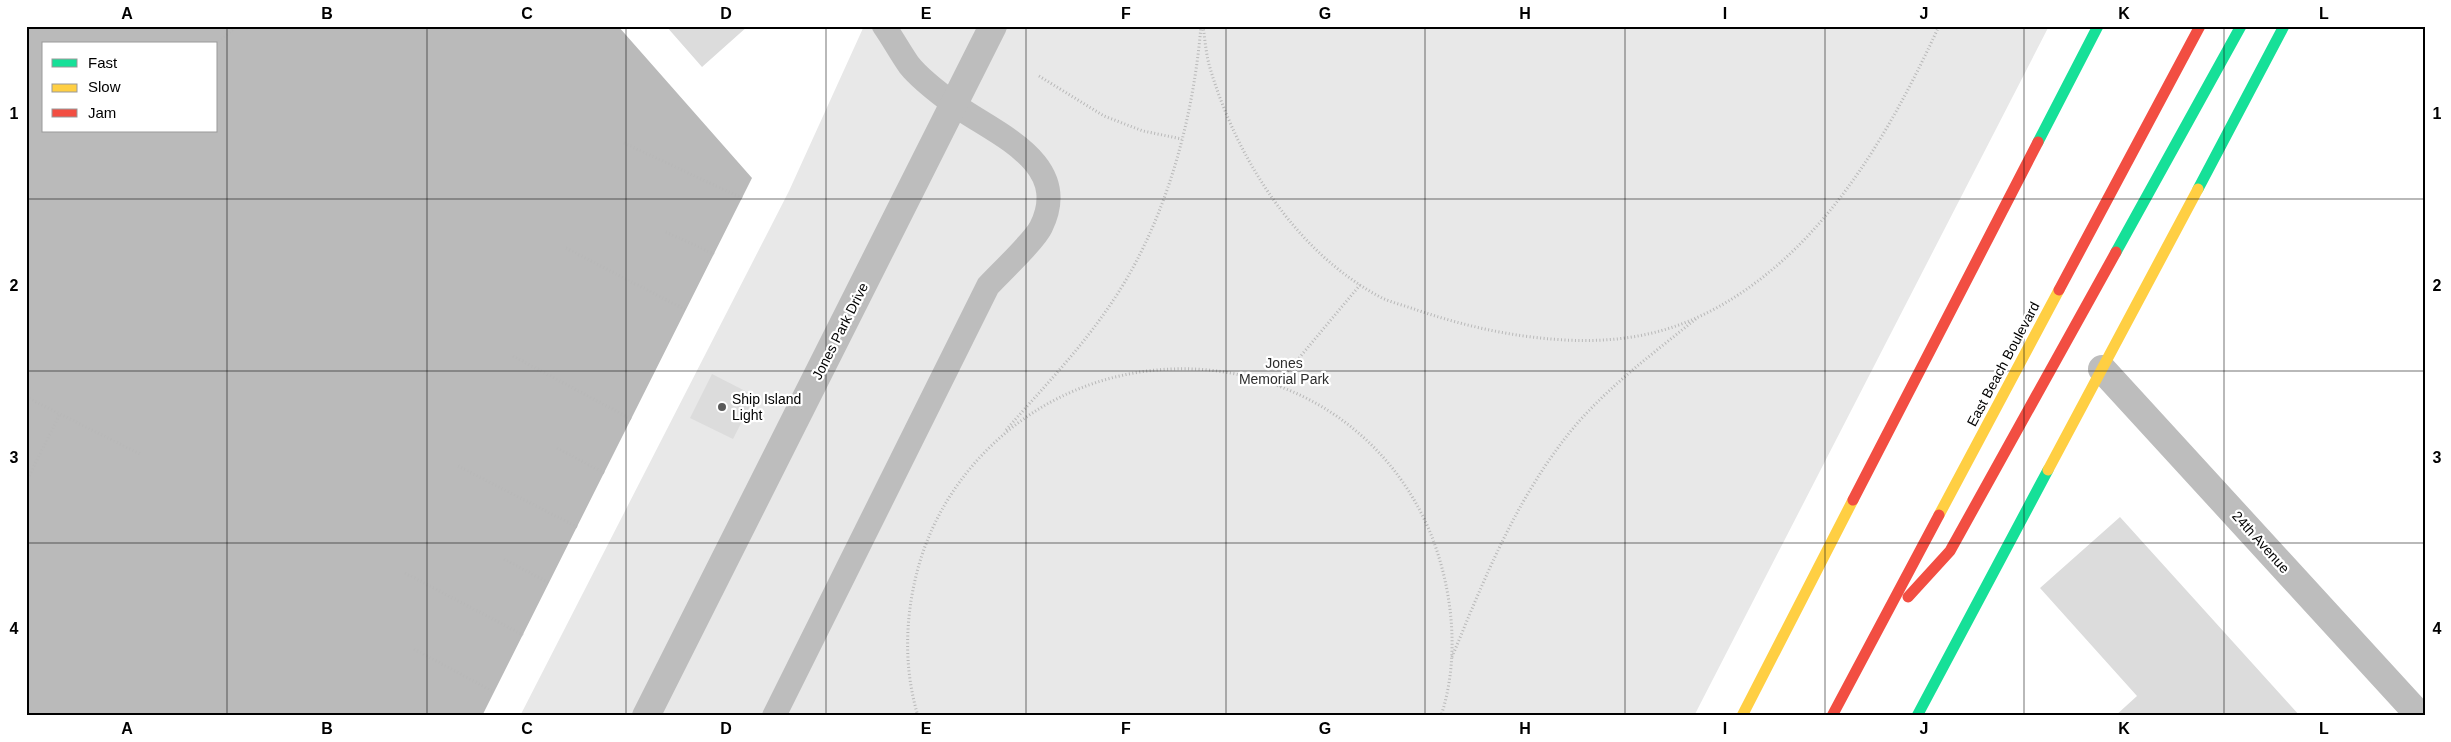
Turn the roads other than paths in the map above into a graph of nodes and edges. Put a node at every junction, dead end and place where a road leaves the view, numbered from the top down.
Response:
1 (884, 26) edge
2 (993, 26) edge
3 (2098, 26) edge
4 (2200, 26) edge
5 (2241, 26) edge
6 (2284, 26) edge
7 (954, 105) junction
8 (2102, 369) junction
9 (1880, 627) junction
10 (2414, 714) edge
11 (646, 716) edge
12 (774, 716) edge
13 (1742, 716) edge
14 (1832, 716) edge
15 (1917, 716) edge

1 - 7 lane
2 - 7 street, Jones Park Drive
3 - 13 main road
4 - 9 main road, East Beach Boulevard
5 - 9 main road
6 - 8 main road
7 - 11 street, Jones Park Drive
7 - 12 lane
8 - 10 street, 24th Avenue
8 - 15 main road
9 - 14 main road, East Beach Boulevard

